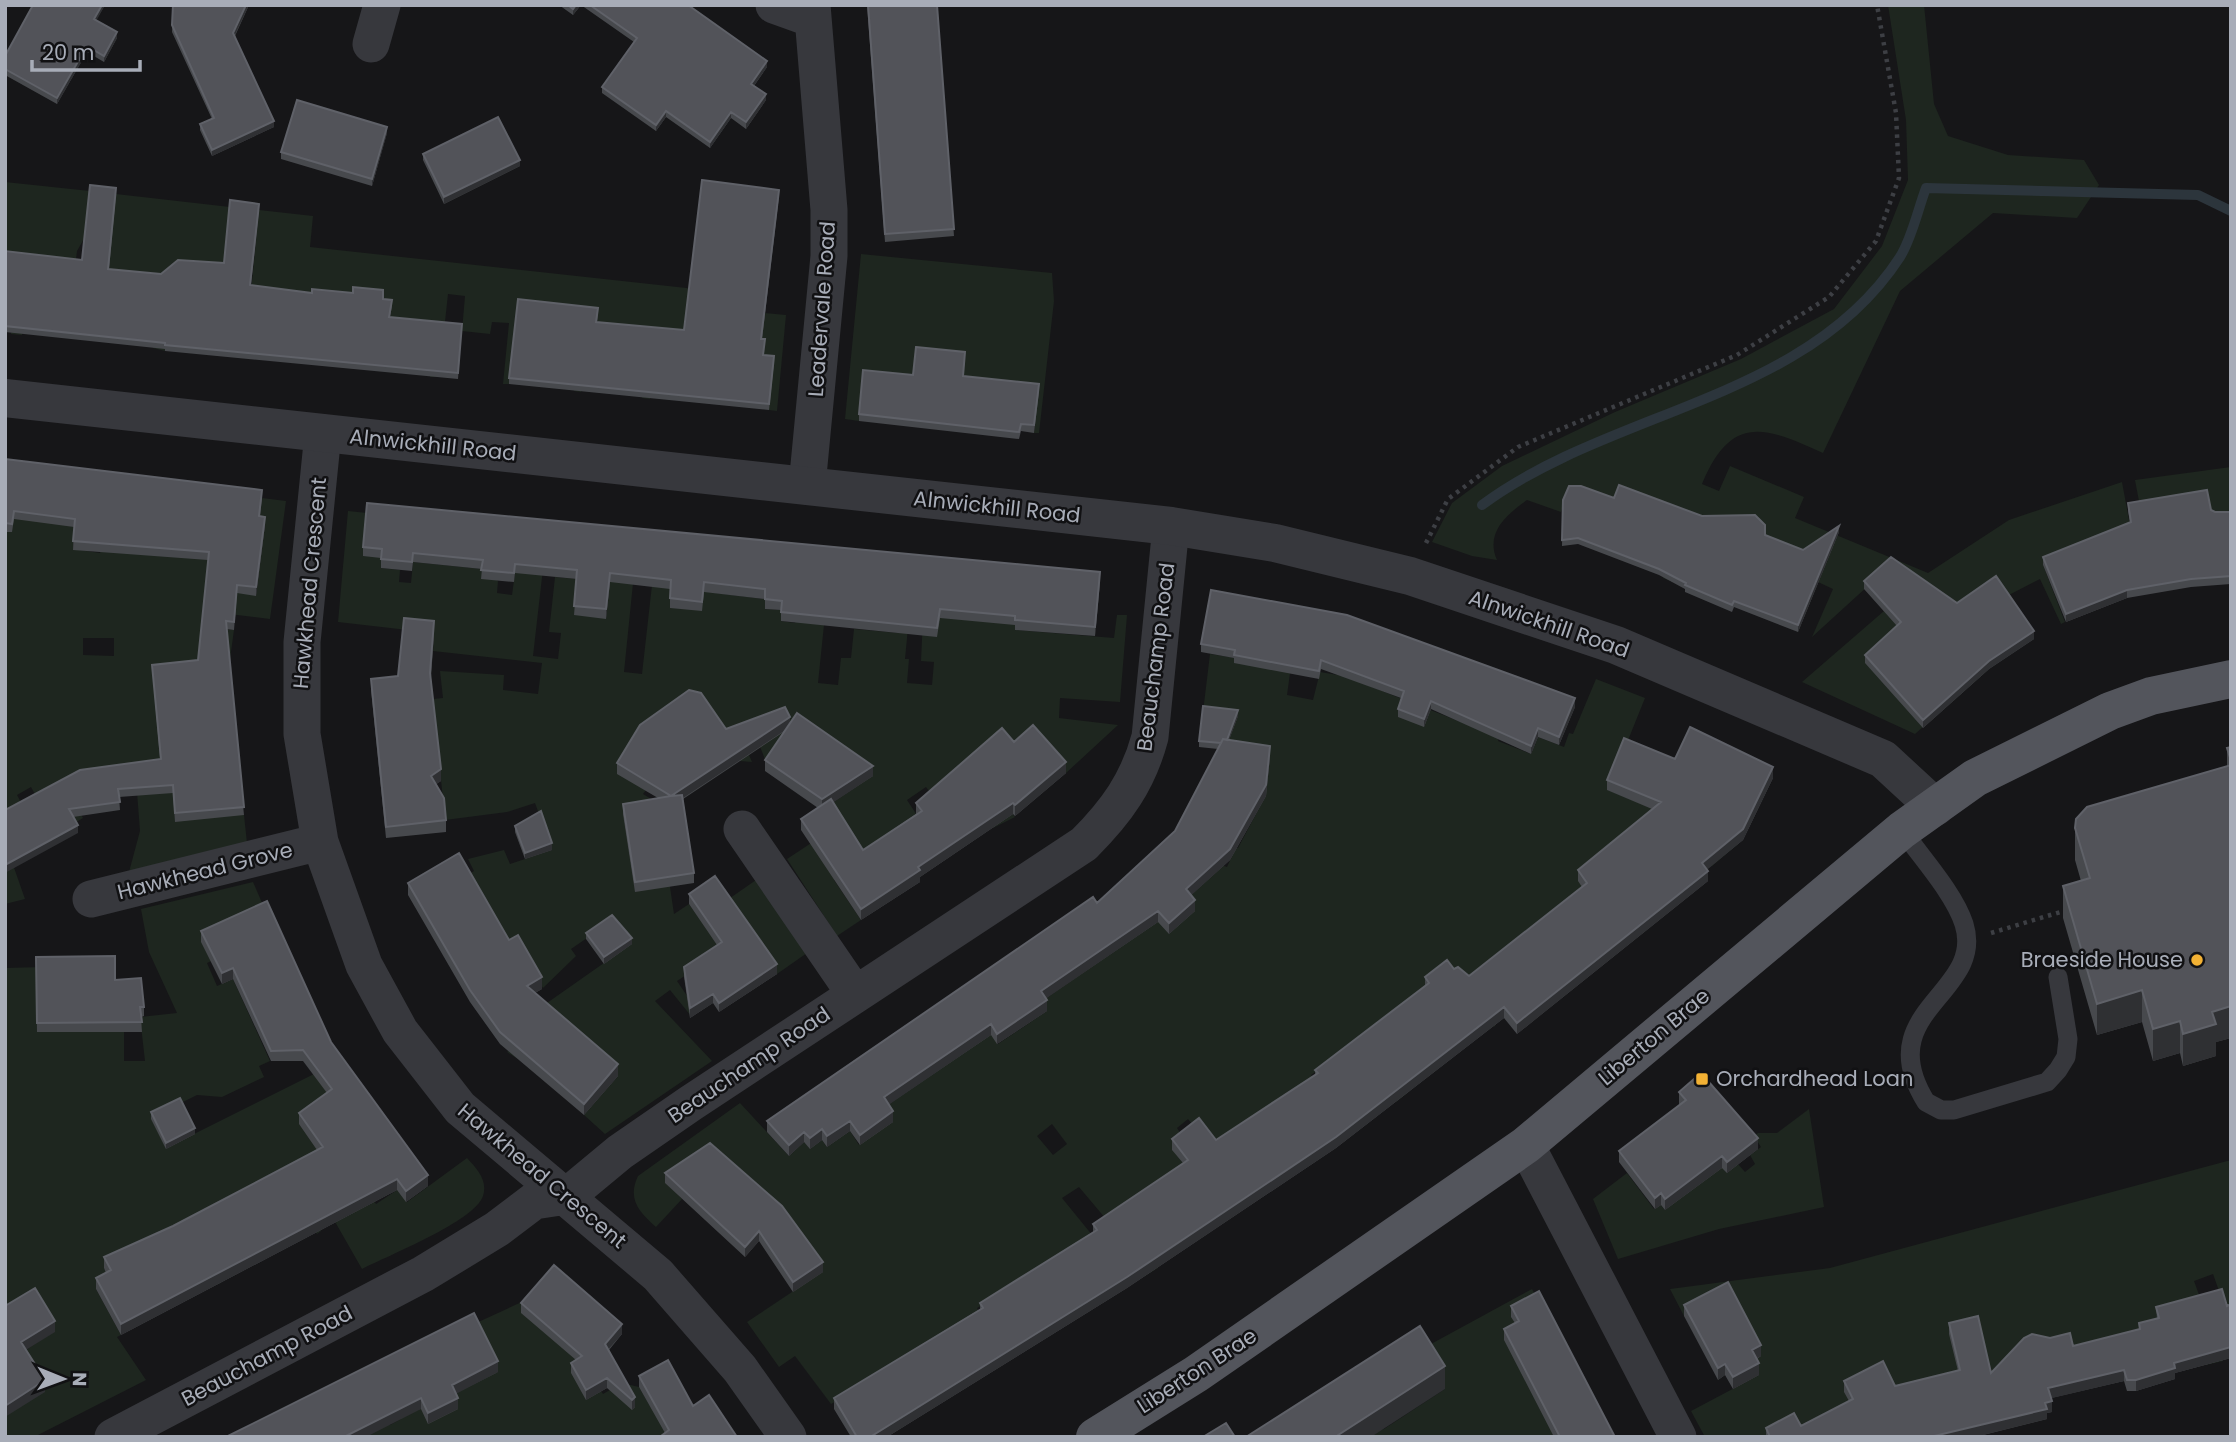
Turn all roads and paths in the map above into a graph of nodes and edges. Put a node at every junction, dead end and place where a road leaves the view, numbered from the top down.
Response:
1 (382, 5) edge
2 (774, 5) edge
3 (1877, 5) edge
4 (812, 12) edge
5 (371, 44) dead end
6 (5, 398) edge
7 (323, 433) junction
8 (807, 486) junction
9 (1171, 526) junction
10 (1410, 576) junction
11 (2231, 679) edge
12 (1935, 807) junction
13 (741, 829) dead end
14 (1902, 830) junction
15 (320, 842) junction
16 (91, 899) dead end
17 (2076, 908) edge
18 (1965, 940) junction
19 (2058, 977) dead end
20 (855, 994) junction
21 (1526, 1145) junction
22 (567, 1196) junction
23 (113, 1437) edge
24 (788, 1437) edge
25 (1094, 1437) edge
26 (1678, 1437) edge

1 - 5 street
2 - 4 street
3 - 10 path
4 - 8 street, Leadervale Road
6 - 7 street, Alnwickhill Road
7 - 8 street, Alnwickhill Road
7 - 15 street, Hawkhead Crescent
8 - 9 street, Alnwickhill Road
9 - 10 street, Alnwickhill Road
9 - 20 street, Beauchamp Road
10 - 12 street, Alnwickhill Road
11 - 12 main road, Liberton Brae
12 - 14 main road, Liberton Brae
13 - 20 street
14 - 18 lane
14 - 21 main road, Liberton Brae
15 - 16 street, Hawkhead Grove
15 - 22 street, Hawkhead Crescent
17 - 18 path
18 - 19 lane
20 - 22 street, Beauchamp Road
21 - 25 main road, Liberton Brae
21 - 26 street
22 - 23 street, Beauchamp Road
22 - 24 street, Hawkhead Crescent

